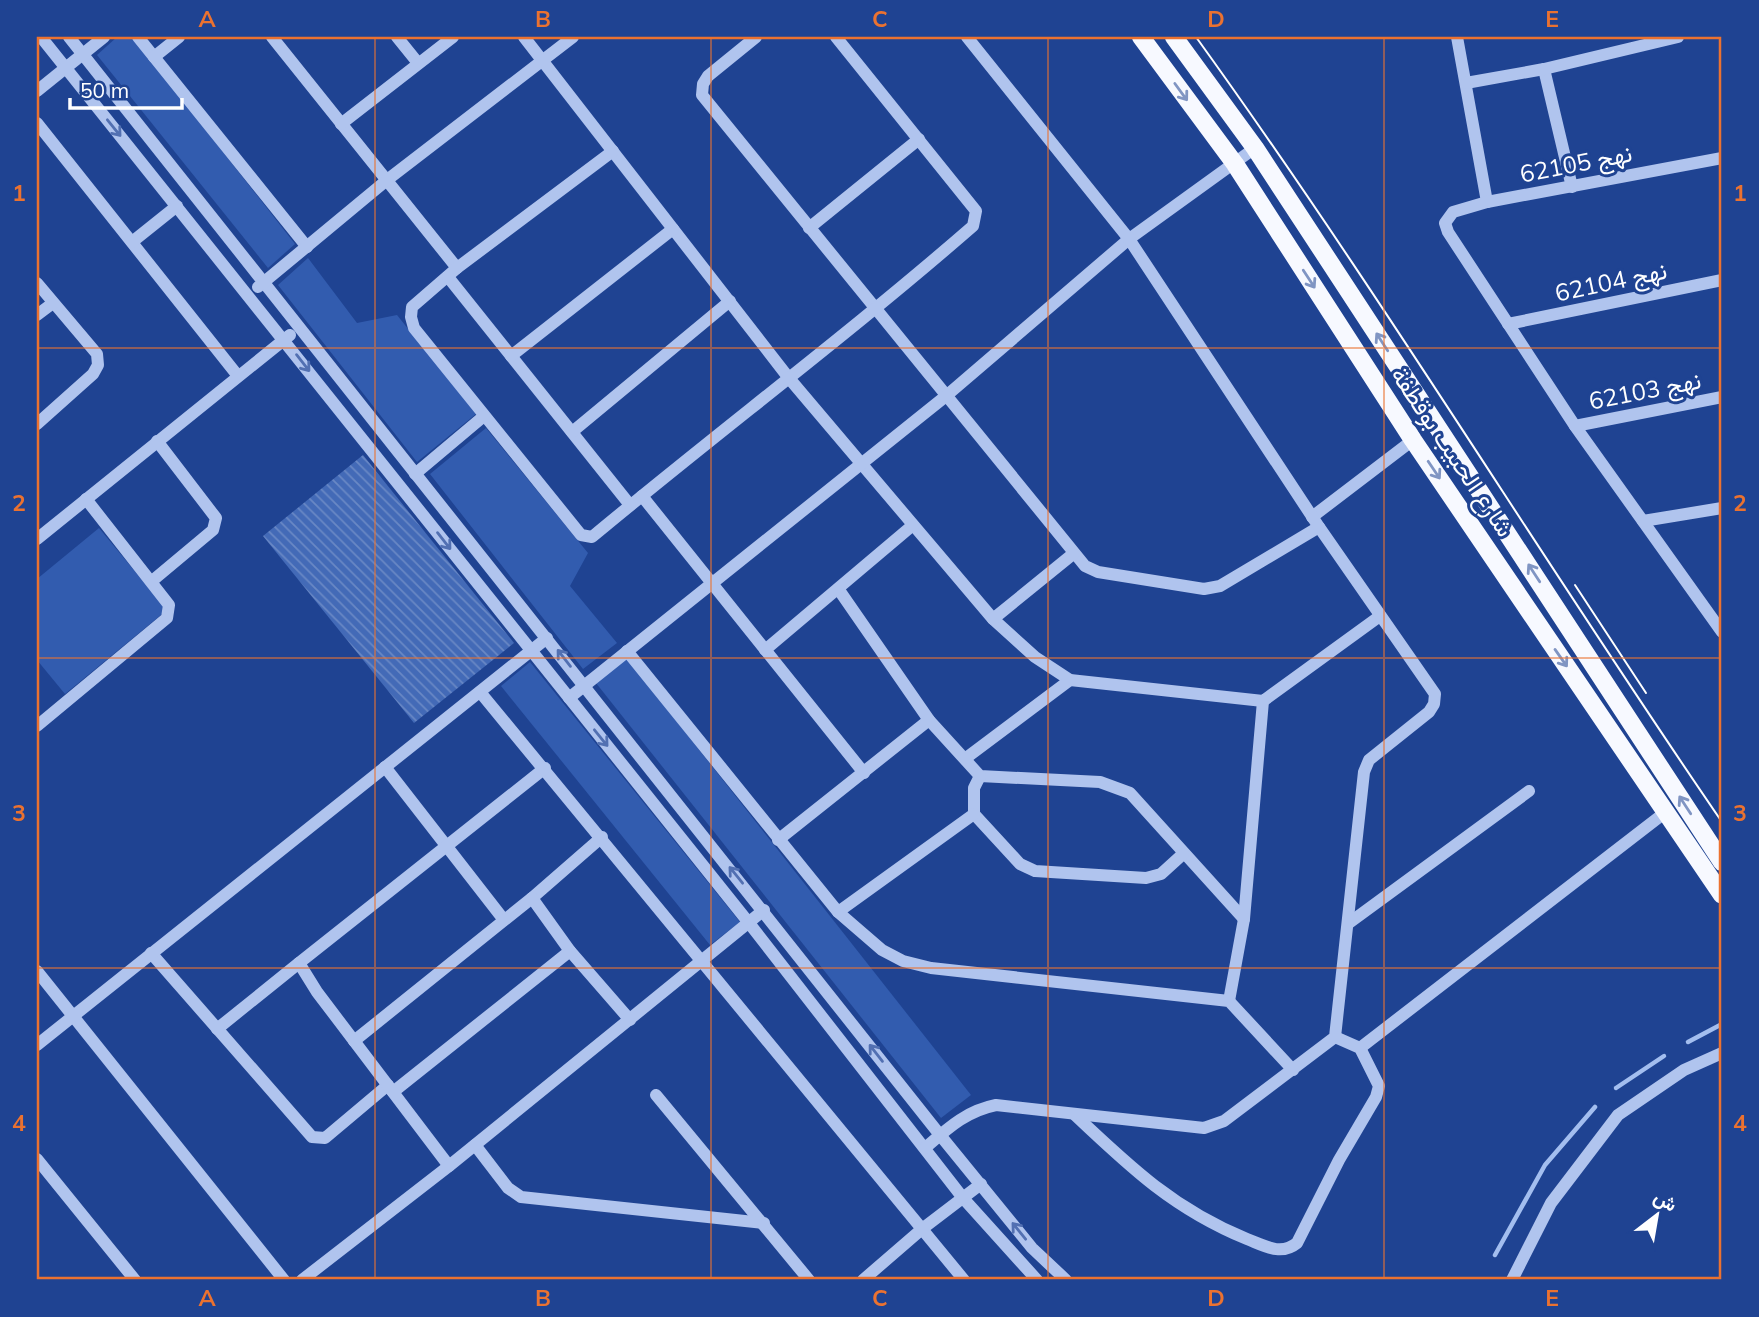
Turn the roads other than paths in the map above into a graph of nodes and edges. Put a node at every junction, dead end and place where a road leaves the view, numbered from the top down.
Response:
1 (41, 37) edge
2 (69, 37) edge
3 (104, 37) edge
4 (138, 37) edge
5 (179, 37) edge
6 (272, 37) edge
7 (397, 37) edge
8 (453, 37) edge
9 (524, 37) edge
10 (573, 37) edge
11 (756, 37) edge
12 (836, 37) edge
13 (967, 37) edge
14 (1141, 37) edge
15 (1174, 37) edge
16 (1457, 37) edge
17 (1678, 37) edge
18 (83, 54) junction
19 (154, 57) junction
20 (543, 61) junction
21 (418, 63) junction
22 (66, 68) junction
23 (1544, 69) junction
24 (1466, 83) junction
25 (37, 91) edge
26 (37, 123) edge
27 (341, 124) junction
28 (919, 139) junction
29 (1255, 148) junction
30 (613, 151) junction
31 (1722, 158) edge
32 (1235, 164) junction
33 (387, 180) junction
34 (1572, 187) junction
35 (1487, 202) junction
36 (177, 206) junction
37 (809, 228) junction
38 (673, 229) junction
39 (1129, 239) junction
40 (132, 242) junction
41 (307, 247) junction
42 (452, 272) junction
43 (1722, 280) edge
44 (264, 282) junction
45 (37, 283) edge
46 (249, 296) junction
47 (730, 301) junction
48 (53, 303) junction
49 (876, 311) junction
50 (37, 315) edge
51 (1508, 324) junction
52 (299, 328) junction
53 (284, 339) junction
54 (511, 356) junction
55 (238, 376) junction
56 (788, 377) junction
57 (946, 396) junction
58 (1722, 397) edge
59 (484, 416) junction
60 (37, 424) edge
61 (1575, 426) junction
62 (572, 432) junction
63 (1413, 440) junction
64 (157, 441) junction
65 (862, 463) junction
66 (415, 474) junction
67 (642, 496) junction
68 (86, 499) junction
69 (630, 505) junction
70 (1722, 508) edge
71 (1643, 521) junction
72 (1316, 522) junction
73 (913, 525) junction
74 (37, 539) edge
75 (1073, 554) junction
76 (152, 582) junction
77 (712, 583) junction
78 (839, 590) junction
79 (1380, 616) junction
80 (993, 619) junction
81 (1722, 632) edge
82 (547, 638) junction
83 (765, 650) junction
84 (627, 651) junction
85 (532, 652) junction
86 (1070, 680) junction
87 (585, 685) junction
88 (480, 692) junction
89 (569, 698) junction
90 (1263, 701) junction
91 (929, 720) junction
92 (37, 726) edge
93 (966, 758) junction
94 (385, 767) junction
95 (545, 768) junction
96 (864, 773) junction
97 (981, 776) junction
98 (1530, 791) dead end
99 (1667, 811) junction
100 (974, 814) junction
101 (602, 837) junction
102 (778, 840) junction
103 (444, 847) junction
104 (1183, 854) junction
105 (1722, 862) edge
106 (1722, 895) edge
107 (531, 898) junction
108 (764, 910) junction
109 (838, 912) junction
110 (1244, 919) junction
111 (504, 920) junction
112 (749, 923) junction
113 (1349, 923) junction
114 (570, 951) junction
115 (150, 953) junction
116 (700, 962) junction
117 (299, 963) junction
118 (37, 971) edge
119 (1230, 1001) junction
120 (72, 1016) junction
121 (630, 1020) junction
122 (217, 1029) junction
123 (1335, 1037) junction
124 (354, 1041) junction
125 (37, 1045) edge
126 (1360, 1048) junction
127 (1722, 1053) edge
128 (1293, 1070) junction
129 (390, 1088) junction
130 (656, 1094) dead end
131 (1074, 1114) junction
132 (940, 1135) junction
133 (475, 1145) junction
134 (925, 1148) junction
135 (37, 1159) edge
136 (449, 1166) junction
137 (981, 1184) junction
138 (962, 1198) junction
139 (764, 1223) junction
140 (922, 1229) junction
141 (135, 1280) edge
142 (284, 1280) edge
143 (302, 1280) edge
144 (809, 1280) edge
145 (863, 1280) edge
146 (964, 1280) edge
147 (1037, 1280) edge
148 (1066, 1280) edge
149 (1512, 1280) edge

1 - 22 street
2 - 18 street
3 - 18 street
4 - 19 street
5 - 19 street
6 - 27 street
7 - 21 street
8 - 21 street
9 - 20 street
10 - 20 street
11 - 37 street
12 - 28 street
13 - 39 street
14 -> 32 main road, شارع الحبيب بوقطفة
15 - 29 main road, شارع الحبيب بوقطفة
16 - 24 street
17 - 23 street
18 - 22 street
18 - 44 street
19 - 41 street
20 - 30 street
20 - 33 street
21 - 27 street
22 - 25 street
22 -> 36 street
23 - 24 street
23 - 34 street
24 - 35 street
26 - 40 street
27 - 33 street
28 - 37 street
28 - 49 street
29 - 32 street
105 -> 29 main road, شارع الحبيب بوقطفة
30 - 38 street
30 - 42 street
31 - 34 street, نهج 62105
32 - 39 street
32 -> 63 main road, شارع الحبيب بوقطفة
33 - 41 street
33 - 42 street
34 - 35 street, نهج 62105
35 - 51 street, نهج 62105
36 - 40 street
36 - 46 street
37 - 49 street
38 - 47 street
38 - 54 street
39 - 57 street
39 - 72 street
40 - 55 street
41 - 44 street
42 - 54 street
42 - 59 street
43 - 51 street, نهج 62104
44 - 46 street
44 - 52 street
45 - 48 street
46 - 53 street
47 - 56 street
47 - 62 street
48 - 50 street
48 - 60 street
49 - 56 street
49 - 57 street
51 - 61 street
52 - 53 street
52 - 66 street
53 - 55 street
53 -> 85 street
54 - 62 street
55 - 64 street
56 - 65 street
56 - 67 street
57 - 65 street
57 - 75 street
58 - 61 street, نهج 62103
59 - 66 street
59 - 69 street
61 - 71 street
62 - 69 street
63 - 72 street
63 -> 99 main road, شارع الحبيب بوقطفة
64 - 68 street
64 - 76 street
65 - 73 street
65 - 77 street
66 - 82 street
67 - 69 street
67 - 77 street
68 - 74 street
68 - 76 street
70 - 71 street
71 - 81 street
72 - 75 street
72 - 79 street
73 - 78 street
73 - 80 street
75 - 80 street
76 - 92 street
77 - 83 street
77 - 84 street
78 - 83 street
78 - 91 street
79 - 90 street
79 - 113 street
80 - 86 street
82 - 85 street
87 -> 82 street
83 - 96 street
84 - 87 street
84 - 102 street
85 - 88 street
85 - 89 street
86 - 90 street
86 - 93 street
87 - 89 street
108 -> 87 street
88 - 94 street
88 - 95 street
89 -> 112 street
90 - 110 street
91 - 93 street
91 - 96 street
93 - 97 street
94 - 103 street
94 - 115 street
95 - 101 street
95 - 103 street
96 - 102 street
97 - 100 street
97 - 104 street
98 - 113 street
99 - 106 main road, شارع الحبيب بوقطفة
99 - 126 street
100 - 104 street
100 - 109 street
101 - 107 street
101 - 116 street
102 - 109 street
103 - 111 street
103 - 117 street
104 - 110 street
107 - 111 street
107 - 114 street
108 - 112 street
132 -> 108 street
109 - 119 street
110 - 119 street
111 - 124 street
112 - 116 street
112 - 134 street
113 - 123 street
114 - 121 street
114 - 129 street
115 - 120 street
115 - 122 street
116 - 121 street
116 - 140 street
117 - 122 street
117 - 124 street
118 - 120 street
119 - 128 street
120 - 125 street
120 - 142 street
121 - 133 street
122 - 129 street
123 - 126 street
123 - 128 street
124 - 129 street
126 - 131 street
127 - 149 street
128 - 131 street
129 - 136 street
130 - 139 street
131 - 132 street
132 - 134 street
132 - 137 street
133 - 136 street
133 - 139 street
134 - 138 street
135 - 141 street
136 - 143 street
137 - 138 street
148 -> 137 street
138 - 140 street
138 - 147 street
139 - 144 street
140 - 145 street
140 - 146 street

